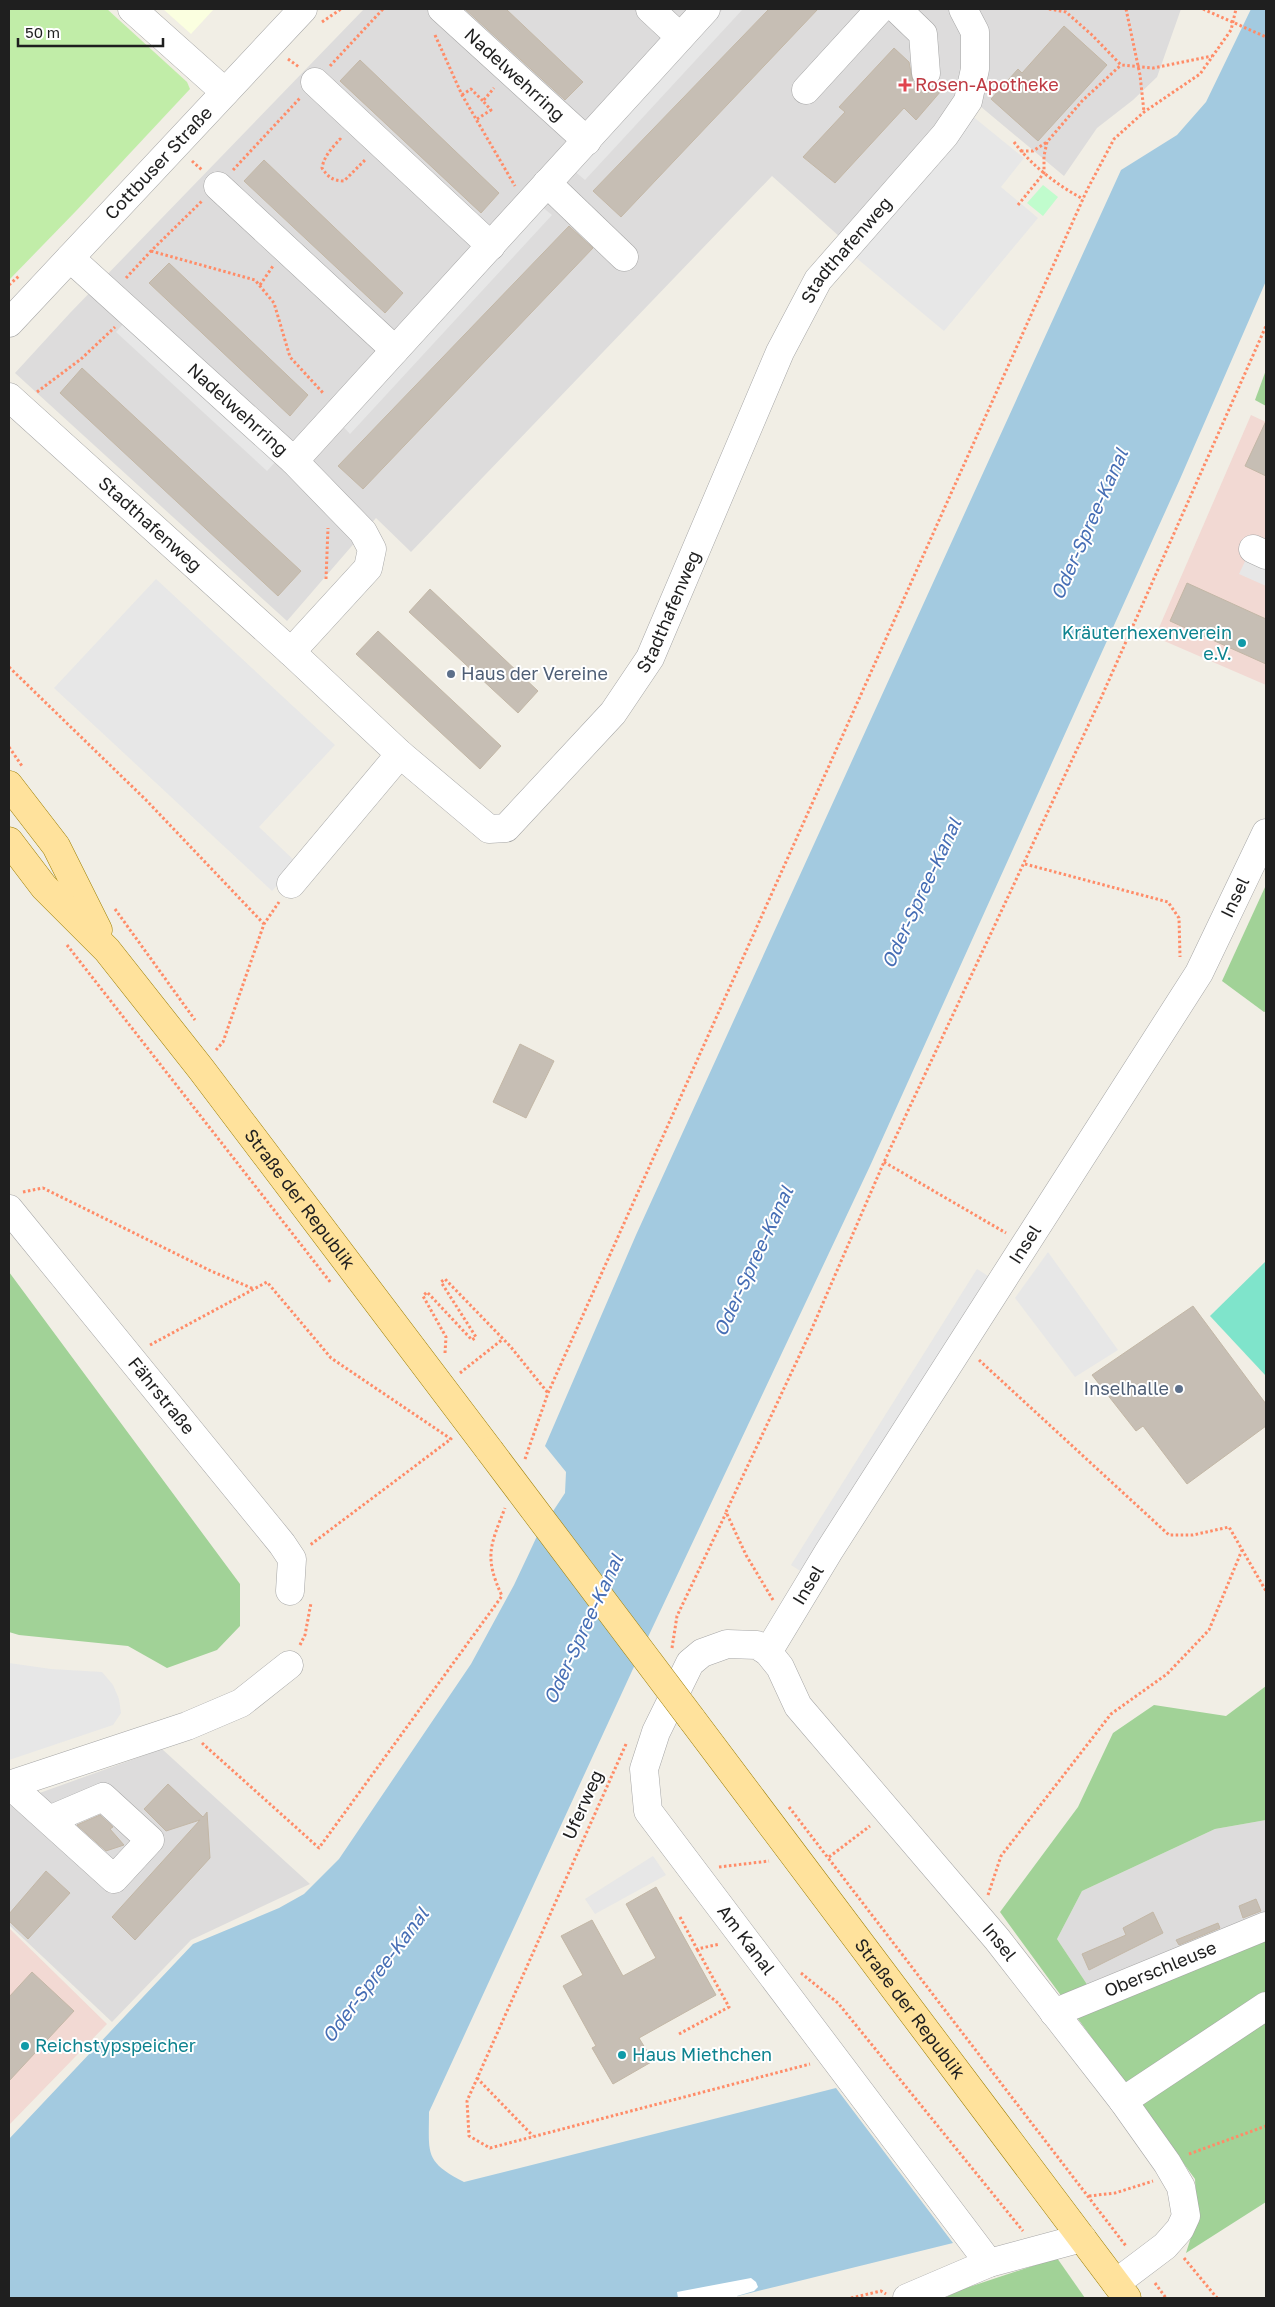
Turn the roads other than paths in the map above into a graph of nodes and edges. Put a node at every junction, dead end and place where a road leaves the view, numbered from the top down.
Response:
1 (132, 9) edge
2 (303, 9) edge
3 (650, 9) edge
4 (706, 9) edge
5 (880, 9) edge
6 (897, 9) edge
7 (963, 9) edge
8 (437, 17) edge
9 (680, 37) junction
10 (926, 73) dead end
11 (315, 82) road end
12 (806, 90) dead end
13 (225, 92) junction
14 (587, 141) junction
15 (548, 183) junction
16 (218, 186) road end
17 (491, 246) junction
18 (624, 257) dead end
19 (70, 258) junction
20 (10, 320) edge
21 (395, 350) junction
22 (14, 402) edge
23 (294, 461) junction
24 (291, 652) junction
25 (400, 754) junction
26 (16, 776) edge
27 (1266, 833) edge
28 (9, 841) edge
29 (291, 884) road end
30 (107, 950) junction
31 (13, 1201) edge
32 (290, 1591) dead end
33 (768, 1652) junction
34 (289, 1665) dead end
35 (9, 1785) edge
36 (49, 1820) dead end
37 (1266, 1926) edge
38 (1266, 2006) edge
39 (1054, 2013) junction
40 (1123, 2101) junction
41 (1082, 2238) junction
42 (989, 2263) junction
43 (1121, 2290) edge
44 (900, 2297) edge

1 - 13 street
2 - 13 street, Cottbuser Straße
3 - 9 street
4 - 9 street, Nadelwehrring
5 - 12 street
6 - 10 street
7 - 25 street, Stadthafenweg
8 - 14 street, Nadelwehrring
9 - 14 street, Nadelwehrring
11 - 17 street
13 - 19 street, Cottbuser Straße
14 - 15 street, Nadelwehrring
15 - 17 street, Nadelwehrring
15 - 18 street
16 - 21 street
17 - 21 street, Nadelwehrring
19 - 20 street, Cottbuser Straße
19 - 23 street, Nadelwehrring
21 - 23 street, Nadelwehrring
22 - 24 street, Stadthafenweg
23 - 24 street
24 - 25 street, Stadthafenweg
25 - 29 street
26 - 30 main road, Straße der Republik
27 - 33 street, Insel
28 - 30 main road, Straße der Republik
30 - 41 main road, Straße der Republik, bridge
31 - 32 street, Fährstraße
33 - 39 street, Insel
33 - 42 street, Am Kanal
34 - 35 street
35 - 36 street
37 - 39 street, Oberschleuse
38 - 40 street
39 - 40 street, Insel
40 - 43 street, Insel
41 - 42 street
41 - 43 main road, Straße der Republik
42 - 44 street

